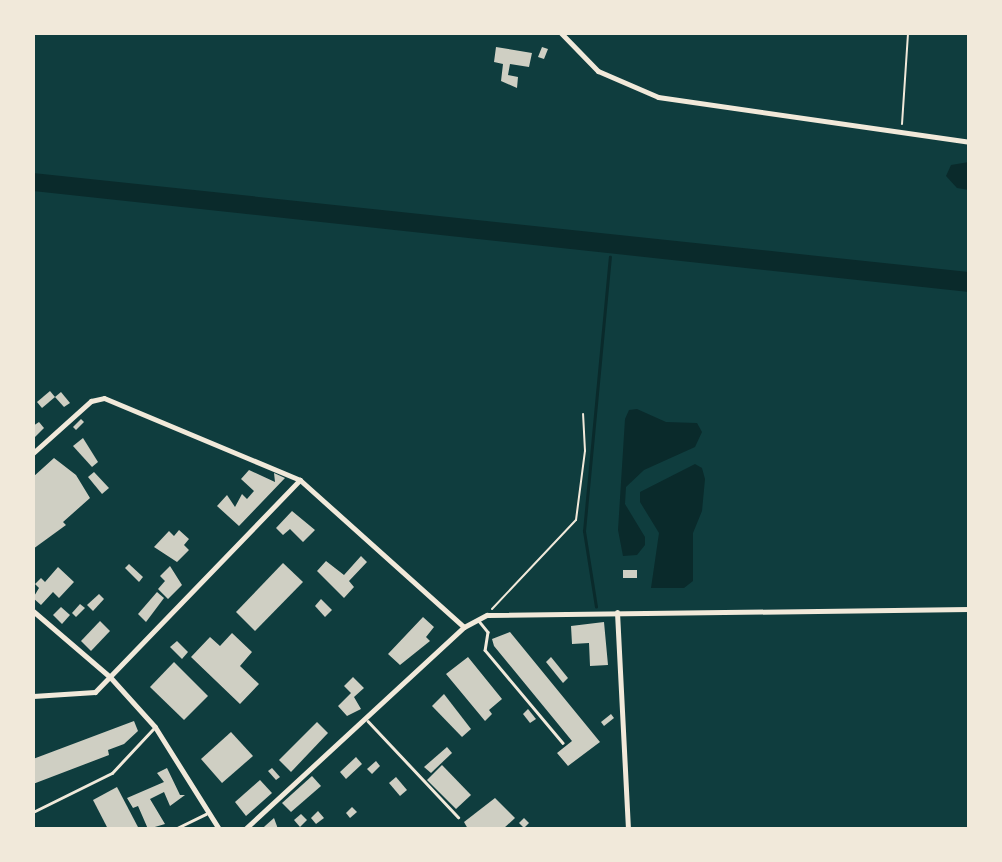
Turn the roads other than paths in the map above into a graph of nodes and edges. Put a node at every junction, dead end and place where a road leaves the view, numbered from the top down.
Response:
1 (561, 33) edge
2 (969, 142) edge
3 (33, 453) edge
4 (300, 480) junction
5 (969, 610) edge
6 (33, 611) edge
7 (617, 612) junction
8 (476, 619) junction
9 (464, 627) junction
10 (110, 677) junction
11 (33, 696) edge
12 (368, 721) junction
13 (155, 727) junction
14 (563, 743) dead end
15 (33, 812) edge
16 (209, 812) junction
17 (458, 817) dead end
18 (175, 829) edge
19 (219, 829) edge
20 (246, 829) edge
21 (628, 829) edge

1 - 2 street
3 - 4 street
4 - 9 street
4 - 10 street
5 - 7 street
6 - 10 street
7 - 8 street
7 - 21 street
8 - 9 street
8 - 14 lane
9 - 12 street
10 - 11 street
10 - 13 street
12 - 17 lane
12 - 20 street
13 - 15 lane
13 - 16 street
16 - 18 lane
16 - 19 street

